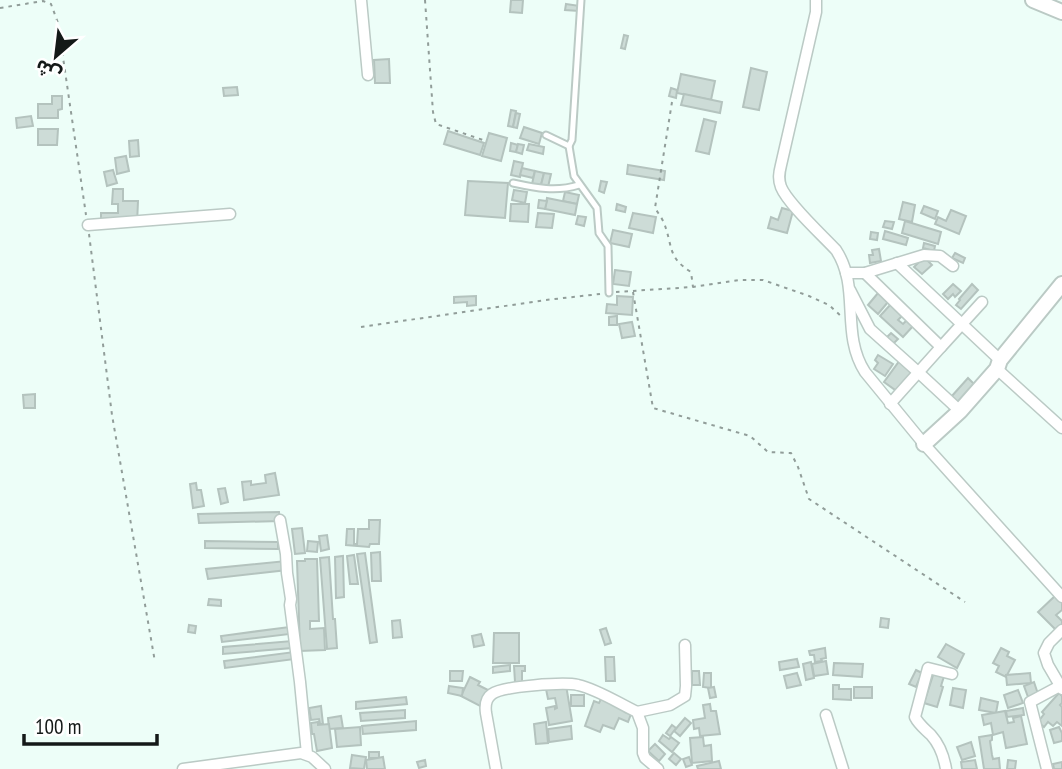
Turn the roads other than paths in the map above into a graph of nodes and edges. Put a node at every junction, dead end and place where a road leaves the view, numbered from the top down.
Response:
1 (361, 0) edge
2 (581, 0) edge
3 (816, 0) edge
4 (1033, 0) edge
5 (1062, 12) edge
6 (369, 75) dead end
7 (546, 135) dead end
8 (569, 146) junction
9 (513, 183) dead end
10 (579, 184) junction
11 (230, 214) dead end
12 (88, 225) road end
13 (897, 263) junction
14 (953, 266) dead end
15 (846, 273) junction
16 (865, 273) junction
17 (1062, 284) edge
18 (848, 287) junction
19 (608, 293) dead end
20 (982, 302) dead end
21 (962, 324) junction
22 (941, 347) junction
23 (998, 364) junction
24 (918, 372) junction
25 (890, 404) junction
26 (960, 411) junction
27 (1062, 428) edge
28 (924, 444) junction
29 (280, 520) dead end
30 (1062, 597) edge
31 (1062, 630) edge
32 (685, 645) dead end
33 (952, 674) dead end
34 (1061, 688) edge
35 (637, 712) junction
36 (826, 715) dead end
37 (307, 754) junction
38 (183, 769) edge
39 (325, 769) edge
40 (496, 769) edge
41 (657, 769) edge
42 (844, 769) edge
43 (946, 769) edge
44 (1047, 769) edge

1 - 6 street
2 - 8 lane
3 - 15 street
4 - 5 street
7 - 8 lane
8 - 10 lane
9 - 10 lane
10 - 19 lane
11 - 12 street
13 - 14 street
13 - 16 street
13 - 21 street
15 - 16 street
15 - 18 street
16 - 22 street
17 - 23 street
18 - 24 street
18 - 25 street
20 - 21 street
21 - 22 street
21 - 23 street
22 - 24 street
23 - 26 street
23 - 27 street
24 - 25 street
24 - 26 street
25 - 28 street
26 - 28 street
28 - 30 street
29 - 37 street
31 - 34 street
32 - 35 street
33 - 43 street
34 - 44 street
35 - 40 street
35 - 41 street
36 - 42 street
37 - 38 street
37 - 39 street

